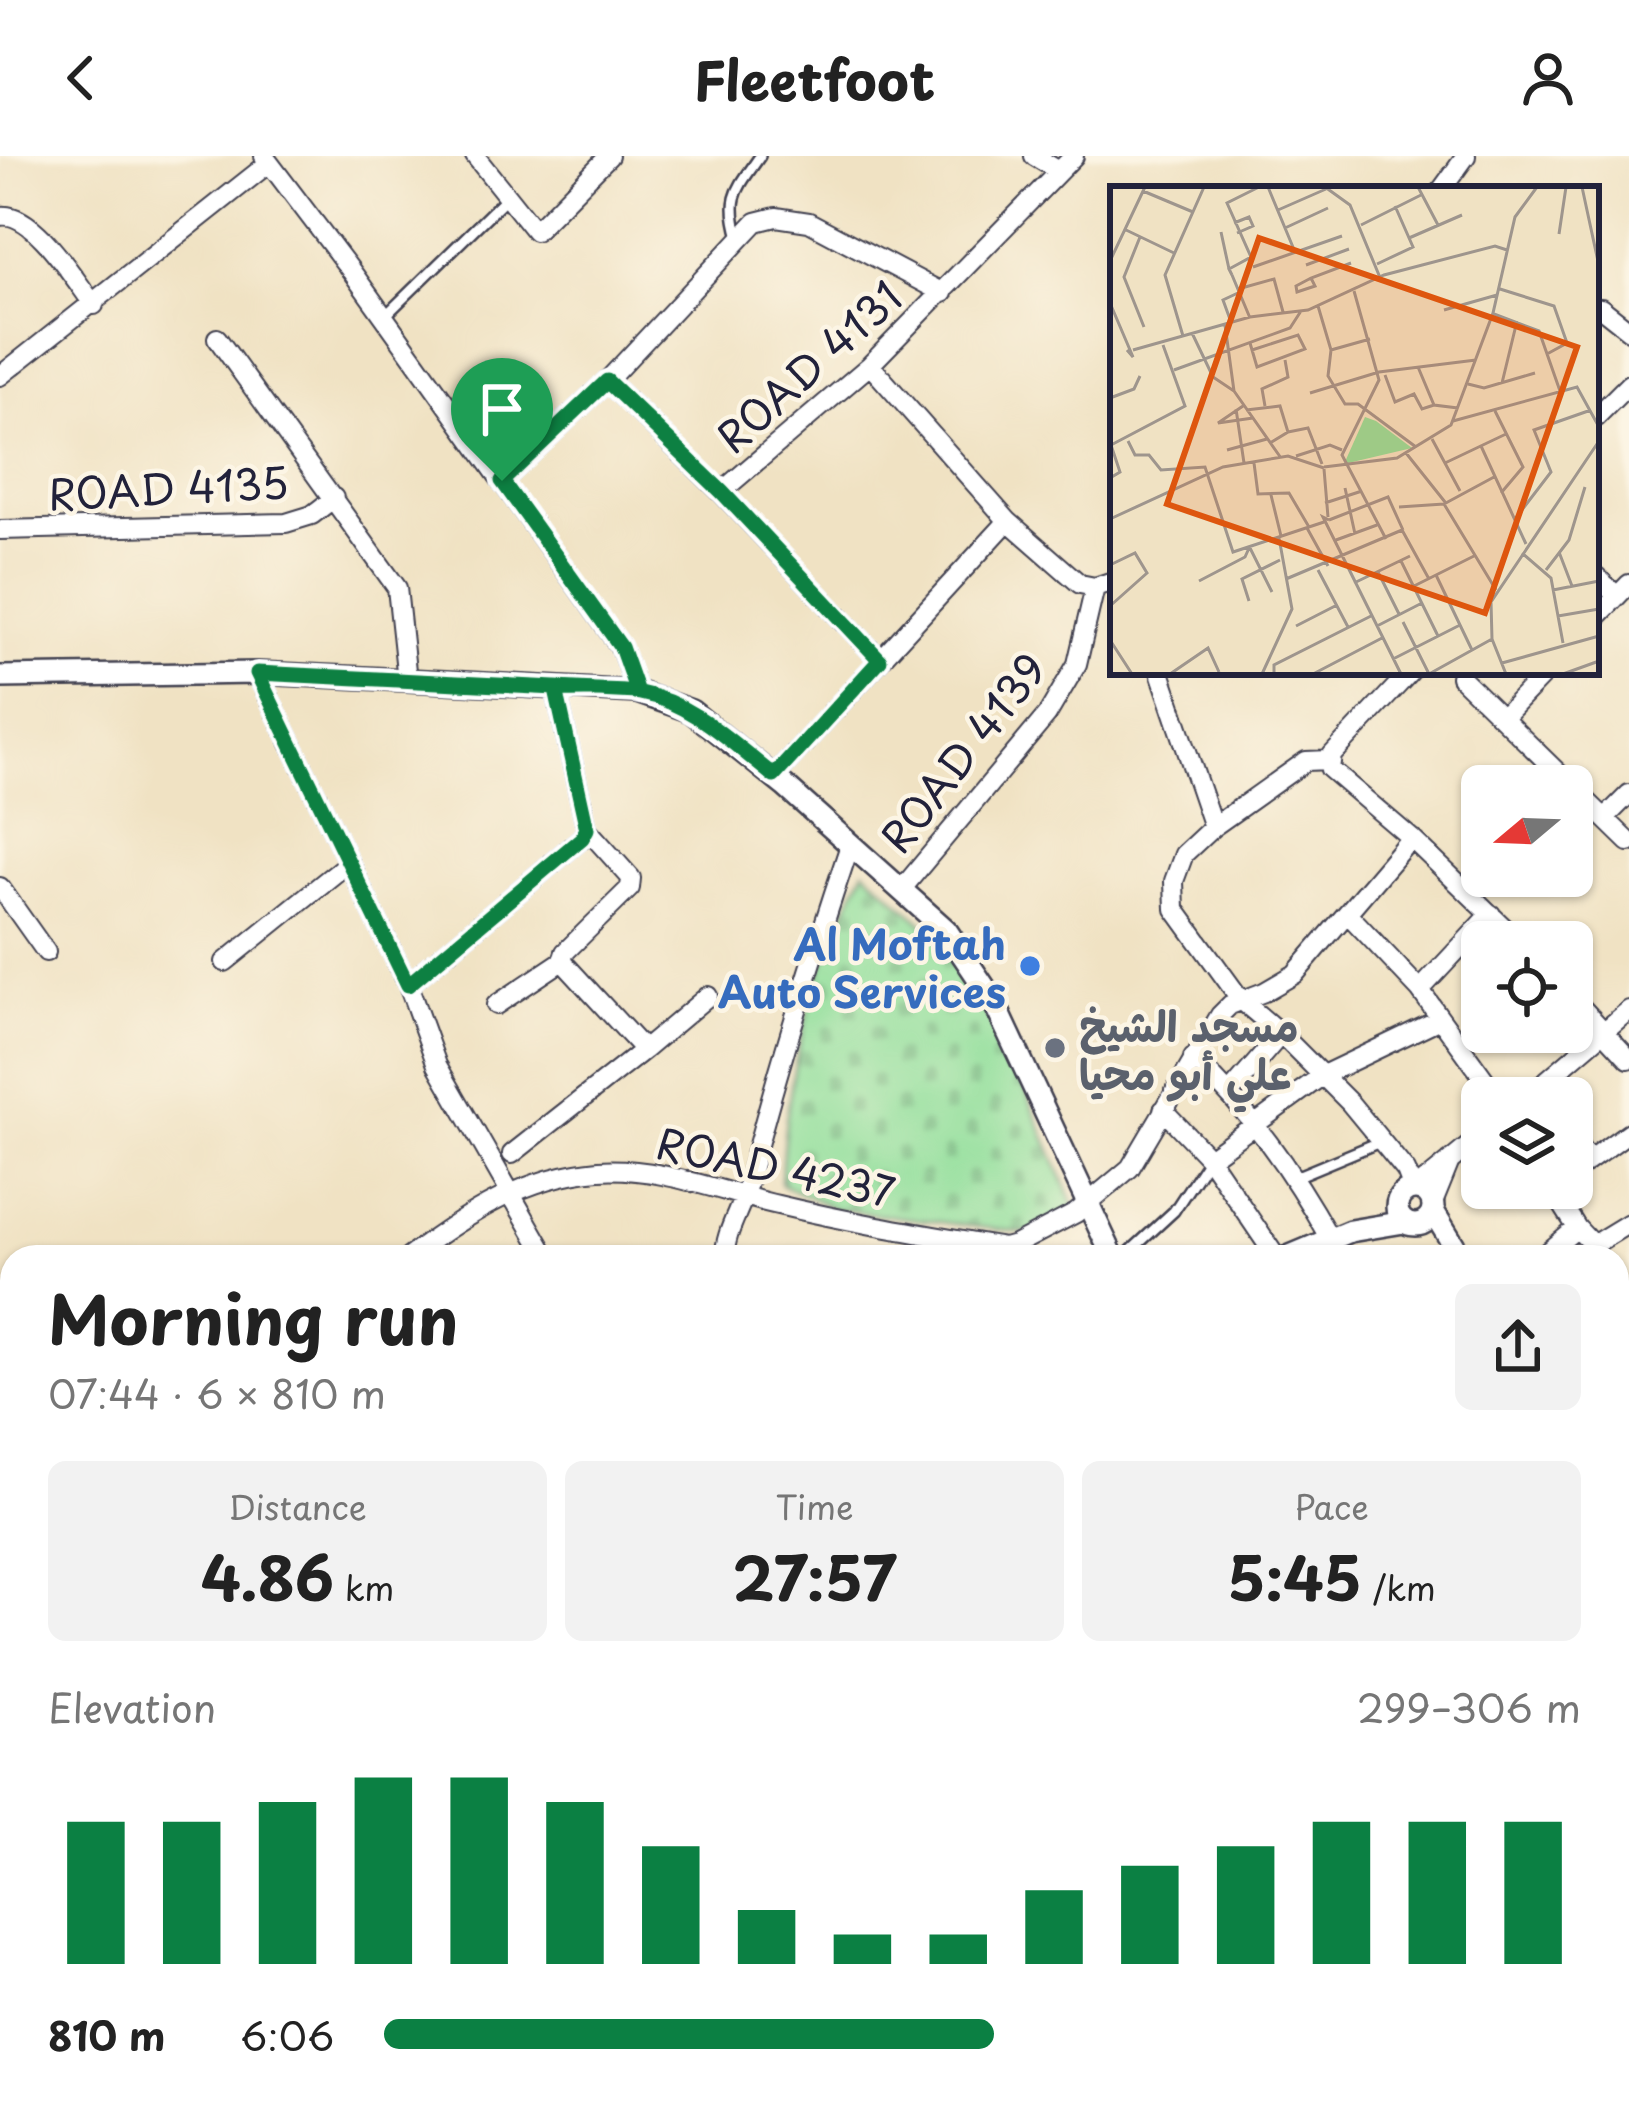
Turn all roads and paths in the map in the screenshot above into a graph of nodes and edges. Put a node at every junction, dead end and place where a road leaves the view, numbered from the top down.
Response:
1 (475, 156) edge
2 (609, 156) edge
3 (760, 156) edge
4 (1034, 156) edge
5 (1074, 156) edge
6 (1466, 156) edge
7 (267, 160) edge
8 (1058, 171) junction
9 (1444, 186) edge
10 (507, 197) junction
11 (0, 216) edge
12 (739, 237) junction
13 (943, 293) junction
14 (94, 304) junction
15 (1601, 308) dead end
16 (385, 317) junction
17 (1629, 330) edge
18 (217, 338) dead end
19 (870, 365) junction
20 (0, 376) edge
21 (607, 381) junction
22 (1629, 384) edge
23 (1599, 414) edge
24 (502, 481) junction
25 (722, 492) junction
26 (334, 498) junction
27 (1008, 521) junction
28 (0, 530) edge
29 (1108, 586) edge
30 (1623, 590) edge
31 (1599, 615) edge
32 (880, 660) junction
33 (257, 673) junction
34 (1161, 675) edge
35 (1408, 675) edge
36 (1543, 675) edge
37 (0, 677) edge
38 (1460, 677) dead end
39 (406, 680) junction
40 (556, 690) junction
41 (637, 692) junction
42 (1502, 718) junction
43 (1330, 765) junction
44 (774, 776) junction
45 (1629, 794) edge
46 (1606, 818) junction
47 (1213, 827) junction
48 (587, 829) junction
49 (1411, 838) junction
50 (1629, 842) edge
51 (850, 845) junction
52 (348, 863) junction
53 (0, 887) edge
54 (901, 890) junction
55 (6, 910) edge
56 (1348, 914) junction
57 (1491, 914) junction
58 (1498, 921) edge
59 (46, 952) dead end
60 (562, 961) junction
61 (225, 962) dead end
62 (408, 985) junction
63 (1420, 989) junction
64 (708, 996) dead end
65 (1241, 1000) junction
66 (496, 1005) dead end
67 (1629, 1010) edge
68 (1440, 1018) junction
69 (1593, 1019) edge
70 (1606, 1032) junction
71 (1281, 1034) junction
72 (644, 1050) junction
73 (1193, 1058) junction
74 (1629, 1059) edge
75 (1323, 1075) junction
76 (1483, 1077) edge
77 (1555, 1077) edge
78 (1231, 1093) junction
79 (1163, 1109) junction
80 (1255, 1123) junction
81 (1629, 1132) edge
82 (1382, 1142) junction
83 (1461, 1152) edge
84 (512, 1154) dead end
85 (1593, 1157) edge
86 (1209, 1158) junction
87 (1295, 1178) junction
88 (509, 1193) junction
89 (744, 1197) junction
90 (1090, 1202) junction
91 (1415, 1204) junction
92 (1565, 1209) edge
93 (1629, 1223) edge
94 (1577, 1228) junction
95 (1340, 1235) junction
96 (426, 1245) edge
97 (540, 1245) edge
98 (725, 1245) edge
99 (970, 1245) edge
100 (1018, 1245) edge
101 (1108, 1245) edge
102 (1137, 1245) edge
103 (1268, 1245) edge
104 (1316, 1245) edge
105 (1449, 1245) edge
106 (1556, 1245) edge

1 - 10 street
2 - 10 street
3 - 12 lane
4 - 8 street
5 - 8 street, ROAD 4131
6 - 9 street
7 - 14 street
7 - 16 street
8 - 13 street, ROAD 4131
10 - 16 lane
11 - 14 street
12 - 13 street, ROAD 4131
12 - 21 street, ROAD 4131
13 - 19 street, ROAD 4131
14 - 20 street
15 - 17 street
16 - 24 street
18 - 26 street, ROAD 4135
19 - 25 street, ROAD 4131
19 - 27 street, ROAD 4139
21 - 24 street, ROAD 4131
21 - 25 street
22 - 23 street
24 - 41 street
25 - 32 street
26 - 28 street, ROAD 4135
26 - 39 street, ROAD 4135
27 - 29 street, ROAD 4139
27 - 32 street
29 - 54 street, ROAD 4139
30 - 31 street
32 - 44 street
33 - 37 street
33 - 39 street
33 - 52 street
34 - 47 street
35 - 43 street
36 - 42 street
38 - 42 street
39 - 40 street
40 - 41 street
40 - 48 street
41 - 44 street
42 - 46 street
43 - 47 street
43 - 49 street
44 - 51 street
45 - 46 street
46 - 50 street
47 - 65 street
48 - 60 street
48 - 62 street
49 - 56 street
49 - 57 street
51 - 54 street
51 - 89 street
52 - 61 street
52 - 62 street
53 - 55 street
54 - 90 street
55 - 59 street
56 - 63 street
56 - 65 street
57 - 58 street
57 - 63 street
60 - 66 street
60 - 72 street
62 - 88 street
63 - 68 street
64 - 72 street
65 - 71 street
65 - 73 street, ROAD 4237
67 - 70 street
68 - 75 street
68 - 76 street
69 - 70 street
70 - 74 street
70 - 77 street
71 - 75 street
71 - 78 street
72 - 84 street
73 - 78 street
73 - 79 street, ROAD 4237
75 - 80 street
75 - 82 street
78 - 80 street
79 - 86 street
79 - 90 street, ROAD 4237
80 - 86 street
80 - 87 street
81 - 85 street
82 - 87 lane
82 - 91 street
83 - 91 street
86 - 102 lane
86 - 103 street
87 - 95 street
88 - 89 street, ROAD 4237
88 - 96 street, ROAD 4237
88 - 97 street
89 - 98 street
89 - 99 street, ROAD 4237
90 - 100 street, ROAD 4237
90 - 101 street
91 - 95 street
91 - 105 street
92 - 94 street
93 - 94 street
94 - 106 street
95 - 104 street

